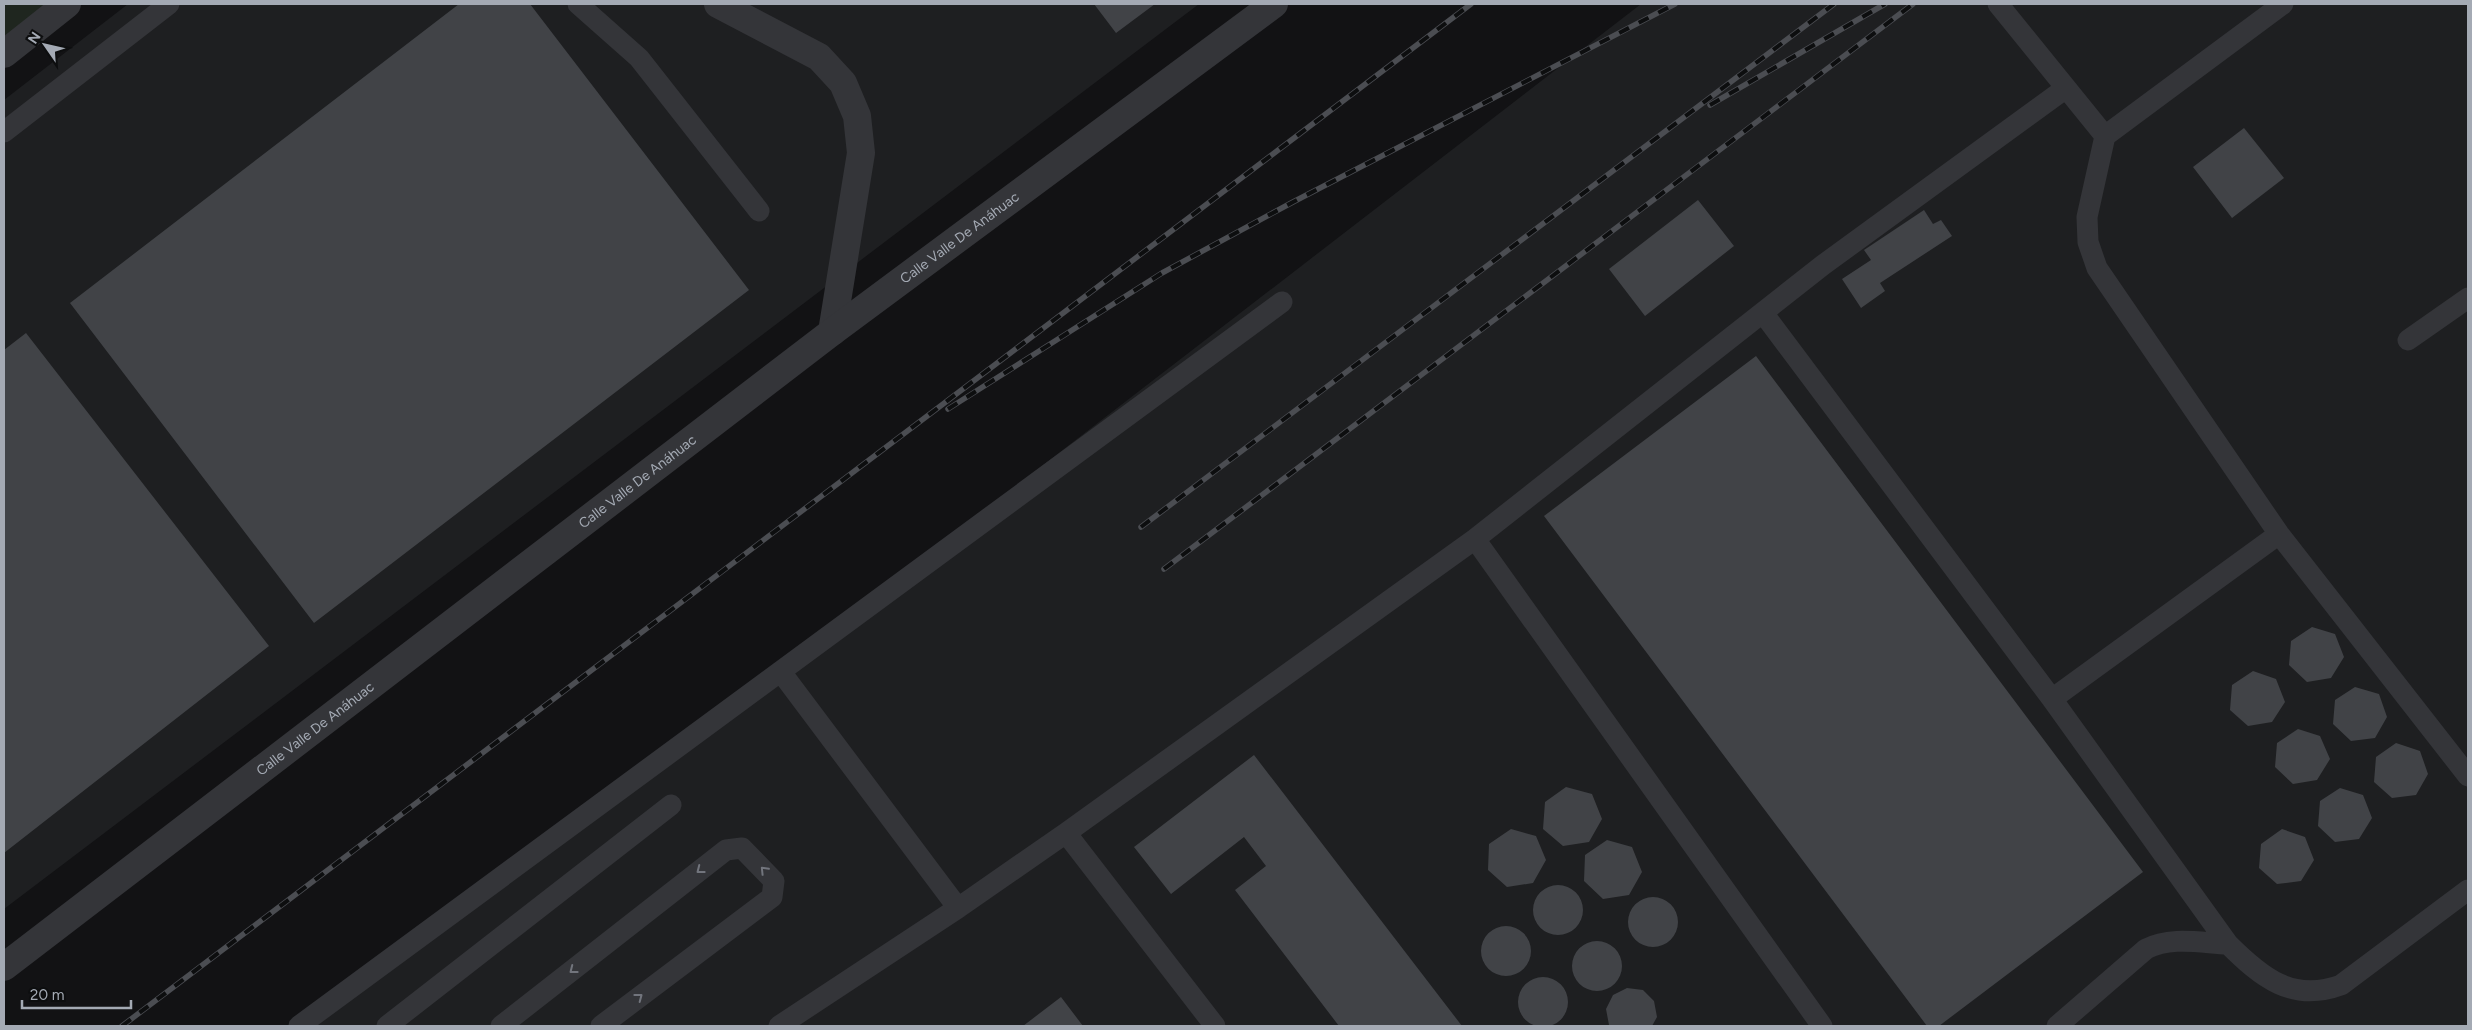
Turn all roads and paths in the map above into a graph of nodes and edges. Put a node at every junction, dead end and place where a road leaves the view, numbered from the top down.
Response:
1 (67, 4) edge
2 (169, 4) edge
3 (578, 4) edge
4 (718, 4) edge
5 (1274, 4) edge
6 (1998, 4) edge
7 (2282, 4) edge
8 (4, 54) edge
9 (2066, 88) junction
10 (4, 132) edge
11 (2105, 136) junction
12 (758, 211) dead end
13 (2468, 298) edge
14 (1282, 302) dead end
15 (1763, 313) junction
16 (832, 332) junction
17 (2408, 340) dead end
18 (2280, 534) junction
19 (1475, 539) junction
20 (781, 672) junction
21 (2052, 699) junction
22 (2468, 776) edge
23 (671, 805) dead end
24 (1066, 832) junction
25 (2468, 890) edge
26 (958, 908) junction
27 (2228, 944) junction
28 (4, 967) edge
29 (300, 1026) edge
30 (387, 1026) edge
31 (501, 1026) edge
32 (600, 1026) edge
33 (780, 1026) edge
34 (1216, 1026) edge
35 (1822, 1026) edge
36 (2057, 1026) edge

1 - 8 street
2 - 10 lane
3 - 12 lane
4 - 16 street
5 - 16 street, Calle Valle De Anáhuac
6 - 9 lane
7 - 11 lane
9 - 11 lane
9 - 15 lane
11 - 18 lane
13 - 17 lane
14 - 20 lane
15 - 19 lane
15 - 21 lane
16 - 28 street, Calle Valle De Anáhuac
18 - 21 lane
18 - 22 lane
19 - 24 lane
19 - 35 lane
20 - 26 lane
20 - 29 lane
21 - 27 lane
23 - 30 lane
24 - 26 lane
24 - 34 lane
25 - 27 lane
26 - 33 lane
27 - 36 lane
32 -> 31 lane

